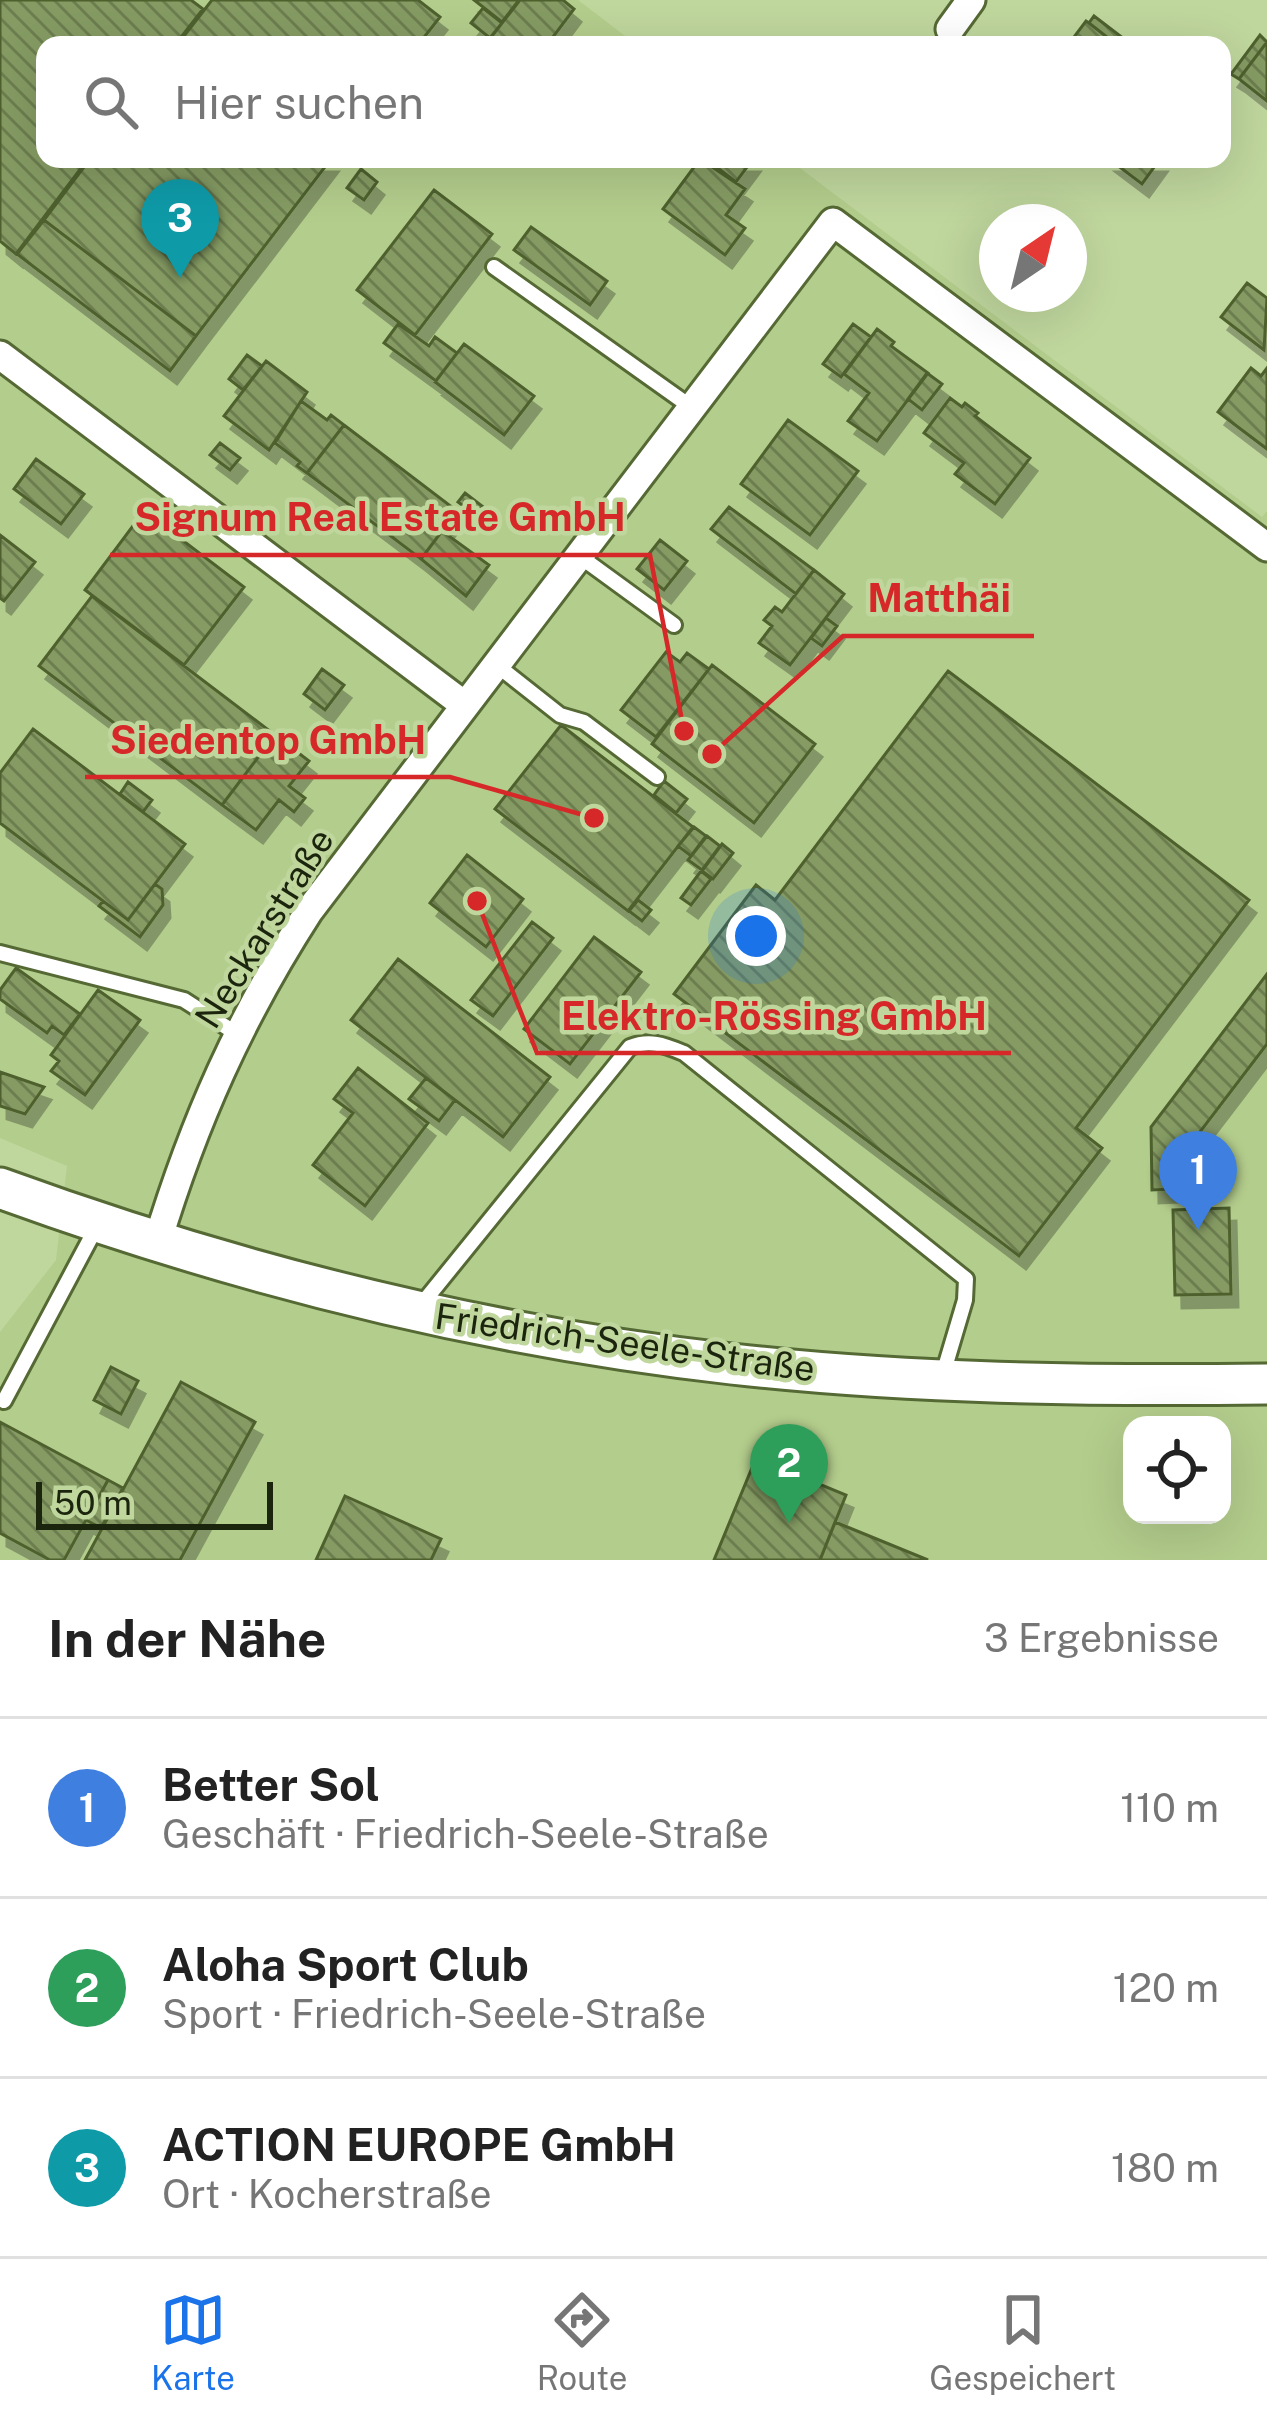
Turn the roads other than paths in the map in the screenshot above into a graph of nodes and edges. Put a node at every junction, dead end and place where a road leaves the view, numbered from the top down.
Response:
1 (971, 0) edge
2 (950, 29) dead end
3 (494, 266) dead end
4 (0, 355) edge
5 (691, 407) junction
6 (1267, 547) edge
7 (578, 555) junction
8 (674, 625) dead end
9 (494, 663) junction
10 (463, 704) junction
11 (657, 777) dead end
12 (0, 953) edge
13 (237, 1034) junction
14 (0, 1188) edge
15 (99, 1223) junction
16 (158, 1243) junction
17 (416, 1311) junction
18 (941, 1379) junction
19 (1267, 1384) edge
20 (4, 1401) dead end

1 - 2 street
3 - 5 lane
4 - 10 street
5 - 6 street, Neckarstraße
5 - 7 street, Neckarstraße
7 - 8 lane
7 - 9 street, Neckarstraße
9 - 10 street, Neckarstraße
9 - 11 lane
10 - 13 street, Neckarstraße
12 - 13 lane
13 - 16 street, Neckarstraße
14 - 15 street, Friedrich-Seele-Straße
15 - 16 street, Friedrich-Seele-Straße
15 - 20 lane
16 - 17 street, Friedrich-Seele-Straße
17 - 18 street, Friedrich-Seele-Straße
17 - 18 lane
18 - 19 street, Friedrich-Seele-Straße

